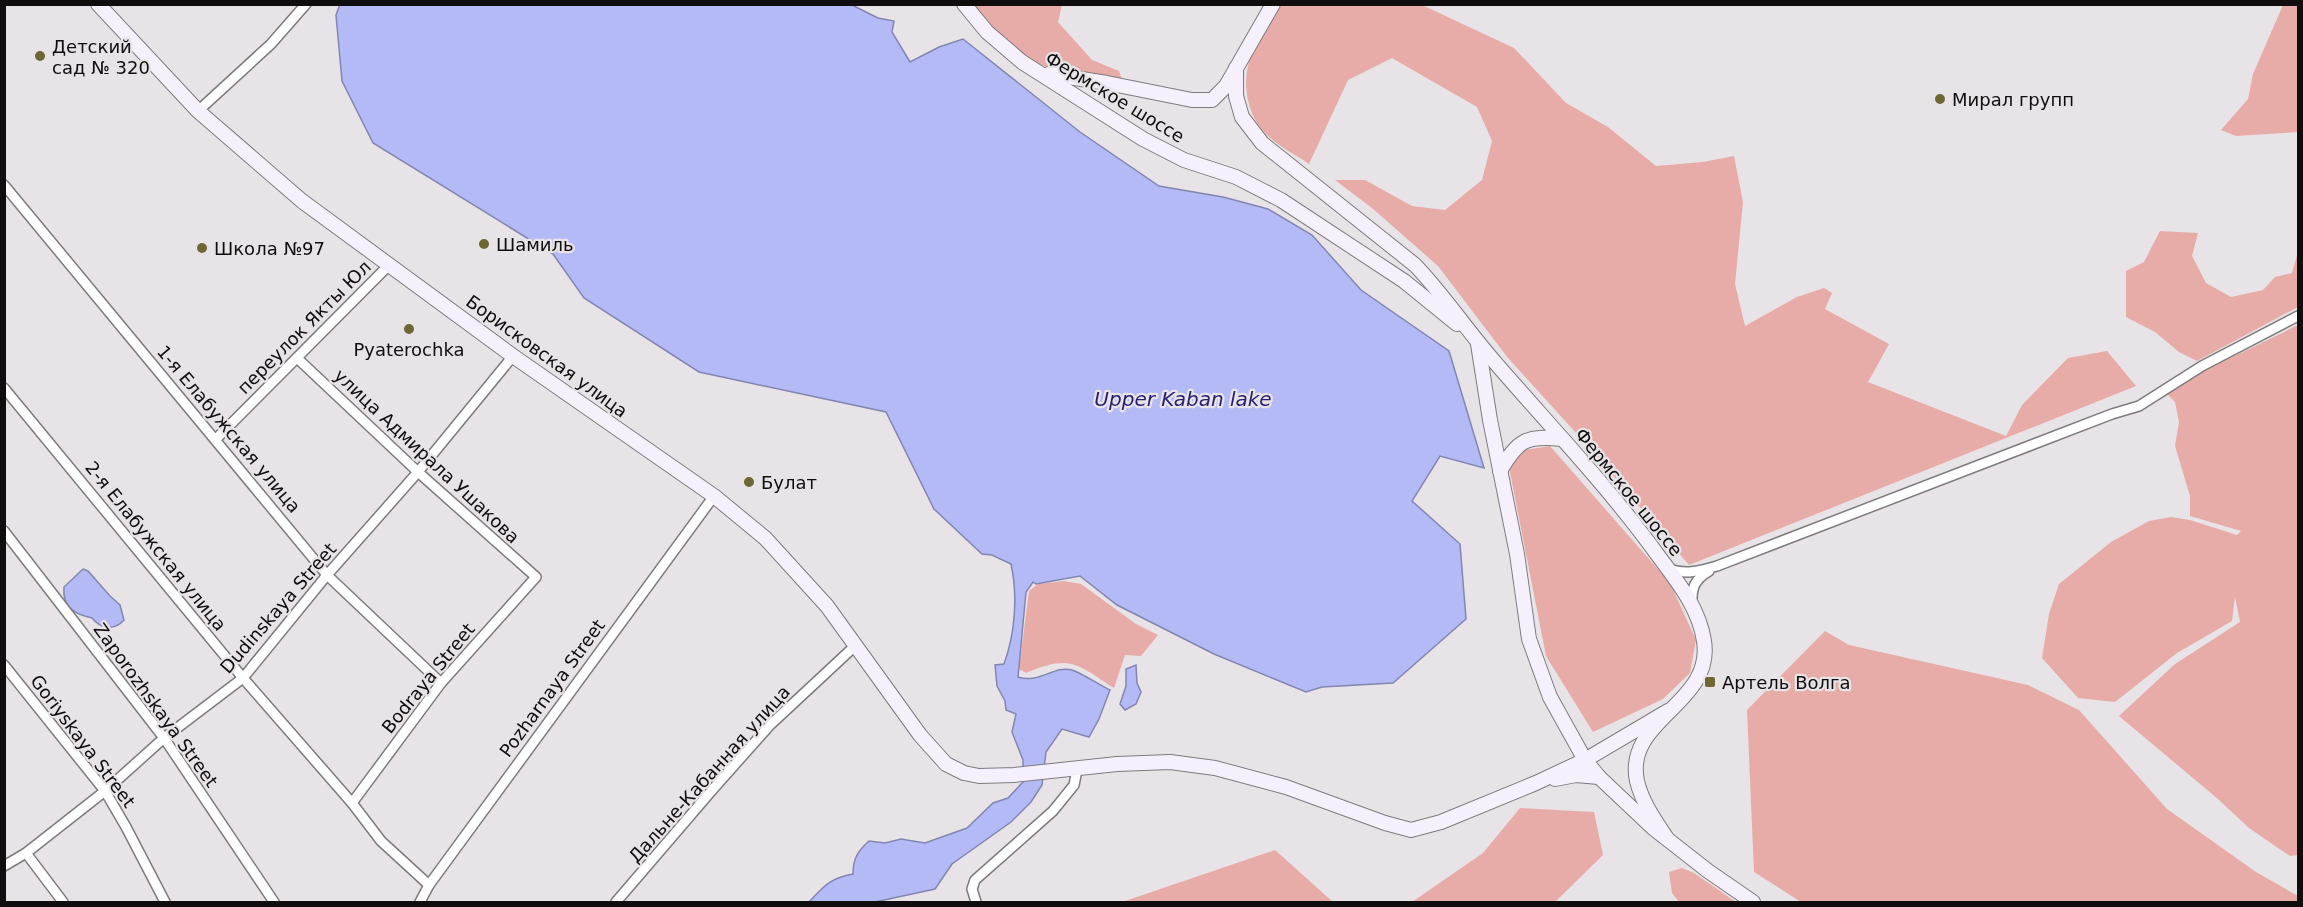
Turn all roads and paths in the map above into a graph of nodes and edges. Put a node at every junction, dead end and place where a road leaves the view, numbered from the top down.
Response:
1 (98, 4) edge
2 (306, 4) edge
3 (964, 4) edge
4 (1273, 4) edge
5 (1022, 62) junction
6 (1236, 68) junction
7 (198, 111) junction
8 (4, 185) edge
9 (390, 264) junction
10 (2298, 316) edge
11 (1475, 339) junction
12 (513, 356) junction
13 (297, 358) junction
14 (4, 388) edge
15 (216, 439) junction
16 (1562, 439) junction
17 (1500, 471) junction
18 (418, 472) junction
19 (714, 496) junction
20 (4, 531) edge
21 (1716, 566) junction
22 (1669, 569) junction
23 (327, 575) junction
24 (536, 577) joint
25 (1692, 606) junction
26 (856, 645) junction
27 (4, 665) edge
28 (243, 678) junction
29 (441, 683) junction
30 (1668, 711) junction
31 (164, 738) junction
32 (1585, 760) junction
33 (1077, 770) junction
34 (1599, 777) junction
35 (1536, 783) junction
36 (105, 791) junction
37 (352, 803) junction
38 (1666, 837) junction
39 (26, 853) junction
40 (4, 867) edge
41 (429, 885) junction
42 (63, 903) edge
43 (165, 903) edge
44 (274, 903) edge
45 (420, 903) edge
46 (616, 903) edge
47 (976, 903) edge
48 (1753, 903) edge

1 - 7 street, Борисковская улица
2 - 7 street
3 - 5 street, Фермское шоссе
4 - 6 street
5 - 6 street
5 - 11 street, Фермское шоссе
6 - 11 street, Фермское шоссе
7 - 9 street, Борисковская улица
8 - 15 street, 1-я Елабужская улица
9 - 12 street, Борисковская улица
9 - 13 street, переулок Якты Юл
10 - 21 street
11 - 16 street, Фермское шоссе
11 - 17 street, Фермское шоссе
12 - 18 street, Dudinskaya Street
12 - 19 street, Борисковская улица
13 - 15 street, переулок Якты Юл
13 - 18 street, улица Адмирала Ушакова
14 - 28 street, 2-я Елабужская улица
15 - 23 street, 1-я Елабужская улица
16 - 17 street
16 - 22 street, Фермское шоссе
17 - 32 street, Фермское шоссе
18 - 23 street, Dudinskaya Street
18 - 24 street, улица Адмирала Ушакова
19 - 26 street, Борисковская улица
19 - 41 street, Pozharnaya Street
20 - 31 street, Zaporozhskaya Street
21 - 22 street
21 - 25 street
22 - 25 street, Фермское шоссе
23 - 28 street, Dudinskaya Street
23 - 29 street, 1-я Елабужская улица
24 - 29 street, Bodraya Street
25 - 30 street, Фермское шоссе
26 - 33 street, Борисковская улица
26 - 46 street, Дальне-Кабанная улица
27 - 36 street, Goriyskaya Street
28 - 31 street, Dudinskaya Street
28 - 37 street, 2-я Елабужская улица
29 - 37 street, Bodraya Street
30 - 32 street, Фермское шоссе
30 - 38 street, Фермское шоссе
31 - 36 street, Dudinskaya Street
31 - 44 street, Zaporozhskaya Street
32 - 34 street, Фермское шоссе
32 - 35 street, Фермское шоссе
33 - 35 street
33 - 47 street
34 - 35 street
34 - 38 street, Фермское шоссе
36 - 39 street, Dudinskaya Street
36 - 43 street, Goriyskaya Street
37 - 41 street, 2-я Елабужская улица
38 - 48 street, Фермское шоссе
39 - 40 street, Dudinskaya Street
39 - 42 street
41 - 45 street, Pozharnaya Street

